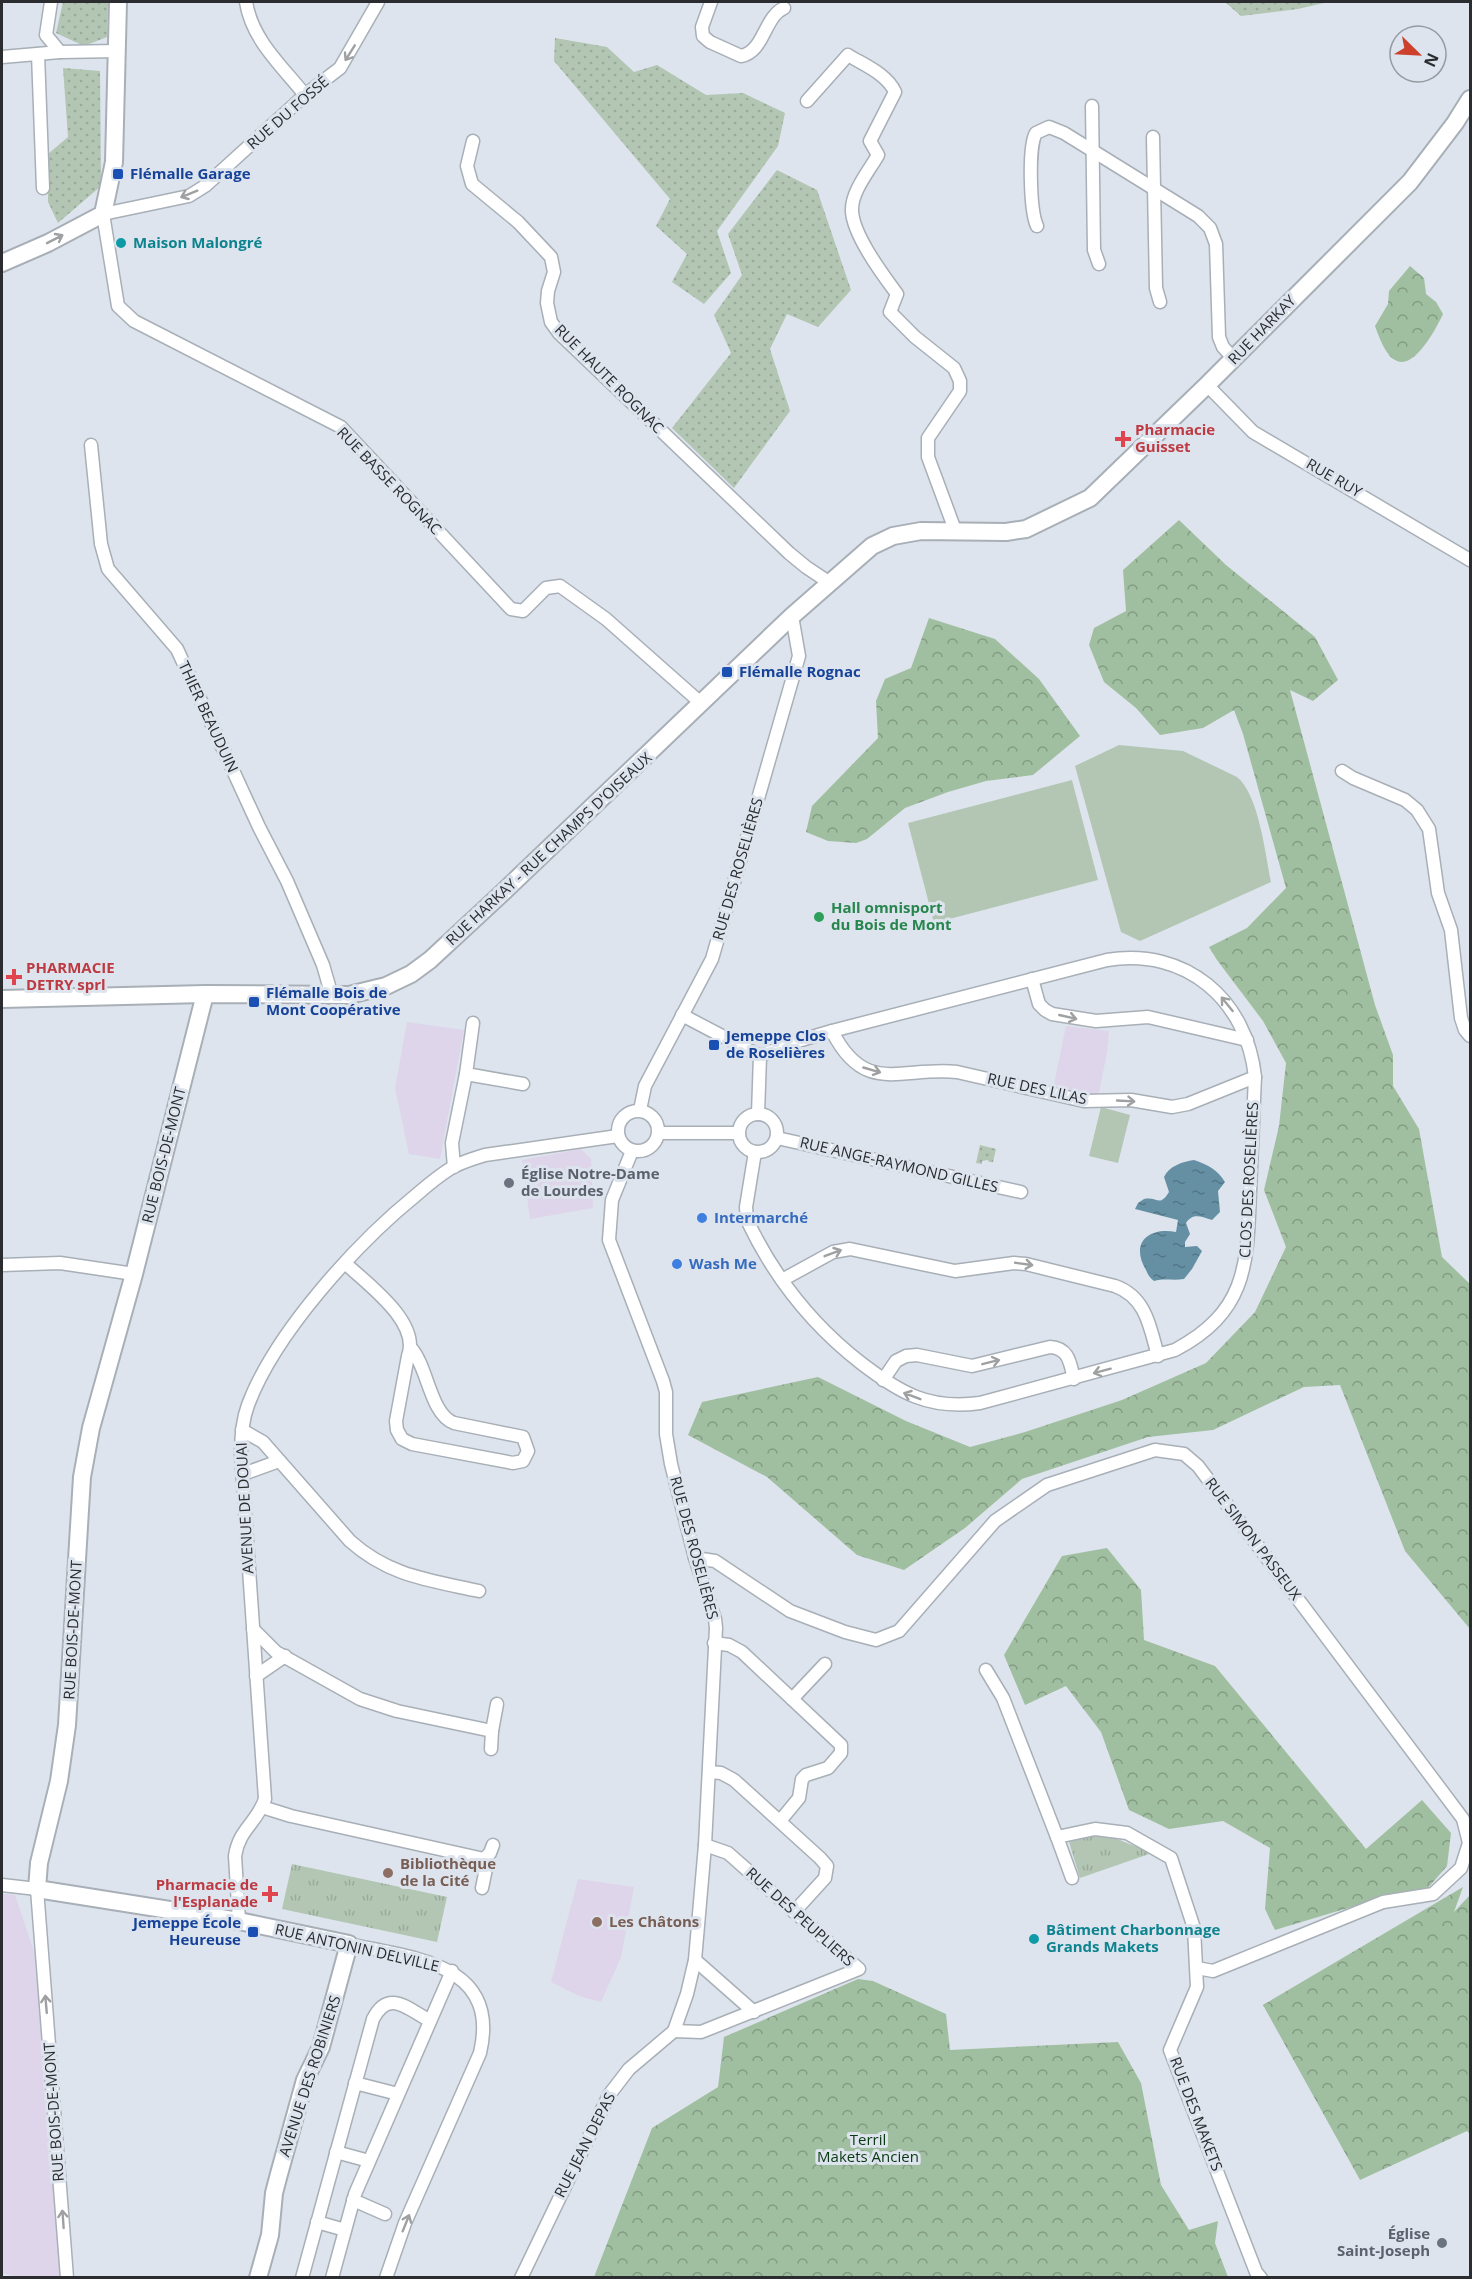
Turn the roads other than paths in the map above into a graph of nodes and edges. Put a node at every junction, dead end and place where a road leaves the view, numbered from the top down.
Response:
1 (51, 2) edge
2 (118, 2) edge
3 (246, 2) edge
4 (378, 2) edge
5 (711, 2) edge
6 (784, 8) dead end
7 (117, 51) junction
8 (60, 52) junction
9 (38, 54) junction
10 (2, 57) edge
11 (305, 95) junction
12 (1470, 99) edge
13 (807, 101) dead end
14 (1092, 106) dead end
15 (1152, 137) dead end
16 (473, 141) dead end
17 (1093, 151) junction
18 (43, 188) dead end
19 (1154, 189) junction
20 (103, 214) junction
21 (1037, 226) dead end
22 (2, 263) edge
23 (1099, 264) dead end
24 (1160, 302) dead end
25 (1233, 358) junction
26 (1207, 385) junction
27 (91, 445) dead end
28 (1026, 529) joint
29 (955, 530) junction
30 (1470, 560) edge
31 (830, 583) junction
32 (792, 616) junction
33 (702, 704) junction
34 (1342, 771) dead end
35 (1032, 979) junction
36 (205, 994) junction
37 (332, 996) junction
38 (2, 999) edge
39 (682, 1015) junction
40 (473, 1023) dead end
41 (832, 1031) junction
42 (1470, 1036) edge
43 (1247, 1040) junction
44 (760, 1056) junction
45 (466, 1074) junction
46 (1255, 1077) junction
47 (523, 1084) dead end
48 (640, 1110) junction
49 (758, 1114) junction
50 (659, 1133) junction
51 (739, 1133) junction
52 (618, 1136) junction
53 (777, 1138) junction
54 (632, 1151) junction
55 (755, 1152) junction
56 (454, 1167) junction
57 (1021, 1192) dead end
58 (345, 1263) junction
59 (2, 1265) edge
60 (134, 1274) junction
61 (782, 1280) junction
62 (411, 1348) junction
63 (1158, 1356) junction
64 (1074, 1378) junction
65 (883, 1380) junction
66 (242, 1430) junction
67 (279, 1461) junction
68 (243, 1474) junction
69 (695, 1558) junction
70 (479, 1591) dead end
71 (253, 1629) junction
72 (714, 1643) junction
73 (285, 1656) junction
74 (825, 1664) dead end
75 (986, 1670) dead end
76 (256, 1676) junction
77 (792, 1699) junction
78 (498, 1704) dead end
79 (492, 1731) junction
80 (491, 1749) dead end
81 (709, 1772) junction
82 (262, 1807) junction
83 (780, 1821) junction
84 (1057, 1837) junction
85 (493, 1845) dead end
86 (705, 1845) junction
87 (484, 1859) junction
88 (1072, 1878) dead end
89 (2, 1885) edge
90 (482, 1888) dead end
91 (37, 1889) junction
92 (794, 1912) junction
93 (239, 1921) junction
94 (350, 1944) junction
95 (695, 1960) junction
96 (1197, 1968) junction
97 (452, 1971) junction
98 (754, 2012) junction
99 (429, 2020) junction
100 (674, 2031) junction
101 (355, 2083) junction
102 (398, 2094) junction
103 (336, 2152) junction
104 (369, 2161) junction
105 (353, 2200) junction
106 (385, 2214) dead end
107 (317, 2222) junction
108 (345, 2230) junction
109 (67, 2277) edge
110 (258, 2277) edge
111 (302, 2277) edge
112 (332, 2277) edge
113 (386, 2277) edge
114 (521, 2277) edge
115 (1261, 2277) edge

1 - 8 street
2 - 7 street
3 - 11 street
4 -> 11 street, RUE DU FOSSÉ
5 - 6 street
7 - 8 street
7 - 20 street
8 - 9 street
9 - 10 street
9 - 18 street
11 -> 20 street, RUE DU FOSSÉ
12 - 25 street, RUE HARKAY
13 - 29 street
14 - 17 street
15 - 19 street
16 - 31 street, RUE HAUTE ROGNAC
17 - 19 street
17 - 21 street
17 - 23 street
19 - 24 street
19 - 25 street
22 -> 20 street
20 - 33 street, RUE BASSE ROGNAC
25 - 26 street, RUE HARKAY
26 - 28 street, RUE HARKAY
26 - 30 street, RUE RUY
27 - 37 street, THIER BEAUDUIN
28 - 29 street, RUE HARKAY - RUE CHAMPS D'OISEAUX
29 - 31 street, RUE HARKAY - RUE CHAMPS D'OISEAUX
31 - 32 street, RUE HARKAY - RUE CHAMPS D'OISEAUX
32 - 33 street, RUE HARKAY - RUE CHAMPS D'OISEAUX
32 - 39 street, RUE DES ROSELIÈRES
33 - 37 street, RUE HARKAY - RUE CHAMPS D'OISEAUX
34 - 42 street
35 - 41 street, CLOS DES ROSELIÈRES
35 -> 43 street
43 -> 35 street, CLOS DES ROSELIÈRES
36 - 37 street, RUE HARKAY - RUE CHAMPS D'OISEAUX
36 - 38 street, RUE HARKAY - RUE CHAMPS D'OISEAUX
36 - 60 street, RUE BOIS-DE-MONT
39 - 44 street
39 - 48 street, RUE DES ROSELIÈRES
40 - 45 street
41 - 44 street, CLOS DES ROSELIÈRES
41 -> 46 street, RUE DES LILAS
43 - 46 street, CLOS DES ROSELIÈRES
44 - 49 street
45 - 47 street
45 - 56 street
46 - 63 street, CLOS DES ROSELIÈRES
48 - 50 street
48 - 52 street
49 - 51 street
49 - 53 street
50 - 51 street
50 - 54 street
51 - 55 street
52 - 54 street
52 - 56 street, AVENUE DE DOUAI
53 - 55 street
53 - 57 street, RUE ANGE-RAYMOND GILLES
54 - 69 street, RUE DES ROSELIÈRES
55 - 61 street, CLOS DES ROSELIÈRES
56 - 58 street, AVENUE DE DOUAI
58 - 62 street
58 - 66 street, AVENUE DE DOUAI
59 - 60 street
60 - 91 street, RUE BOIS-DE-MONT
61 -> 63 street
61 - 65 street, CLOS DES ROSELIÈRES
62 - 62 street
63 -> 64 street, CLOS DES ROSELIÈRES
64 -> 65 street, CLOS DES ROSELIÈRES
65 -> 64 street
66 - 67 street
66 - 68 street, AVENUE DE DOUAI
67 - 68 street
67 - 70 street
68 - 71 street, AVENUE DE DOUAI
69 - 72 street, RUE DES ROSELIÈRES
69 - 96 street, RUE SIMON PASSEUX
71 - 73 street
71 - 76 street, AVENUE DE DOUAI
72 - 77 street
72 - 81 street, RUE DES ROSELIÈRES
73 - 76 street
73 - 79 street
74 - 77 street
75 - 84 street
76 - 82 street, AVENUE DE DOUAI
77 - 83 street
78 - 79 street
79 - 80 street
81 - 83 street
81 - 86 street, RUE DES ROSELIÈRES
82 - 87 street
82 - 93 street
83 - 92 street
84 - 88 street
84 - 96 street, RUE DES MAKETS
85 - 87 street
86 - 92 street, RUE DES PEUPLIERS
86 - 95 street, RUE DES ROSELIÈRES
87 - 90 street
89 - 91 street
91 - 93 street, RUE ANTONIN DELVILLE
109 -> 91 street, RUE BOIS-DE-MONT
92 - 98 street, RUE DES PEUPLIERS
93 - 94 street, RUE ANTONIN DELVILLE
94 - 97 street, RUE ANTONIN DELVILLE
94 - 110 street, AVENUE DES ROBINIERS
95 - 98 street
95 - 100 street, RUE DES ROSELIÈRES
96 - 115 street, RUE DES MAKETS
97 - 99 street
113 -> 97 street, RUE ANTONIN DELVILLE
98 - 100 street
99 - 101 street
99 - 102 street
100 - 114 street, RUE JEAN DEPAS
101 - 102 street
101 - 103 street
102 - 104 street
103 - 104 street
103 - 107 street
104 - 105 street
105 - 106 street
105 - 108 street
107 - 108 street
107 - 111 street
108 - 112 street

